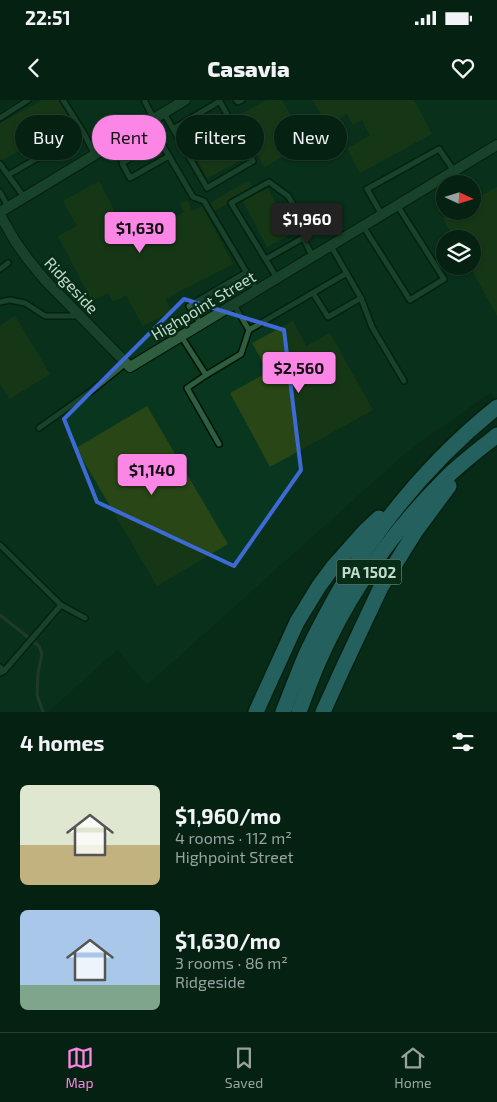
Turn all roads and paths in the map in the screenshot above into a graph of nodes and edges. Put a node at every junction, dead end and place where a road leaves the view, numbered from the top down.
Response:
1 (28, 100) edge
2 (63, 100) edge
3 (145, 100) edge
4 (185, 100) edge
5 (236, 100) edge
6 (242, 100) edge
7 (220, 101) edge
8 (164, 113) junction
9 (150, 115) edge
10 (161, 115) edge
11 (0, 118) edge
12 (173, 129) junction
13 (83, 132) junction
14 (497, 145) edge
15 (92, 149) edge
16 (166, 151) edge
17 (169, 156) junction
18 (92, 157) edge
19 (166, 158) edge
20 (127, 160) edge
21 (162, 160) edge
22 (0, 164) edge
23 (454, 171) junction
24 (8, 175) junction
25 (0, 192) edge
26 (24, 197) junction
27 (398, 205) junction
28 (4, 209) edge
29 (382, 215) junction
30 (0, 216) edge
31 (363, 226) junction
32 (303, 238) junction
33 (331, 246) junction
34 (313, 257) junction
35 (266, 260) junction
36 (8, 264) dead end
37 (0, 269) edge
38 (246, 272) junction
39 (347, 273) junction
40 (277, 278) junction
41 (257, 290) junction
42 (313, 293) junction
43 (361, 298) junction
44 (0, 302) edge
45 (233, 304) junction
46 (80, 316) junction
47 (200, 324) junction
48 (249, 330) junction
49 (181, 336) junction
50 (128, 365) junction
51 (206, 376) junction
52 (404, 381) dead end
53 (497, 407) edge
54 (39, 428) dead end
55 (497, 435) edge
56 (219, 444) dead end
57 (473, 455) junction
58 (413, 486) junction
59 (0, 545) edge
60 (61, 605) junction
61 (85, 618) dead end
62 (1, 670) edge
63 (256, 712) edge
64 (283, 712) edge
65 (299, 712) edge
66 (323, 712) edge

1 - 11 lane
2 - 13 lane
3 - 9 lane
4 - 8 street
5 - 6 lane
7 - 12 lane
7 - 12 lane
8 - 10 street
8 - 12 lane
13 - 15 lane
13 - 24 lane
14 - 23 street, Highpoint Street
16 - 17 lane
17 - 19 lane
17 - 38 lane
18 - 26 street
20 - 21 lane
22 - 24 lane
23 - 27 street, Highpoint Street
23 - 29 lane
24 - 26 lane
25 - 28 lane
26 - 28 street
27 - 29 street, Highpoint Street
27 - 31 lane
29 - 31 street, Highpoint Street
30 - 46 street, Ridgeside
31 - 33 street, Highpoint Street
32 - 34 lane
32 - 35 lane
32 - 35 lane
33 - 34 street, Highpoint Street
33 - 39 lane
34 - 40 street, Highpoint Street
35 - 40 lane
36 - 37 lane
38 - 41 lane
38 - 47 lane
39 - 42 lane
39 - 43 lane
40 - 41 street, Highpoint Street
41 - 45 street, Highpoint Street
42 - 43 lane
42 - 48 lane
43 - 52 lane
44 - 46 lane
45 - 47 street, Highpoint Street
45 - 48 lane
46 - 50 street, Ridgeside
47 - 49 street, Highpoint Street
48 - 51 lane
49 - 50 street, Highpoint Street
49 - 51 lane
50 - 54 lane
51 - 56 lane
53 - 58 highway, PA 1502
55 - 57 highway, PA 1502
57 - 65 highway, PA 1502
57 - 66 highway
58 - 63 highway
58 - 64 highway, PA 1502
59 - 60 lane
60 - 61 lane
60 - 62 lane

